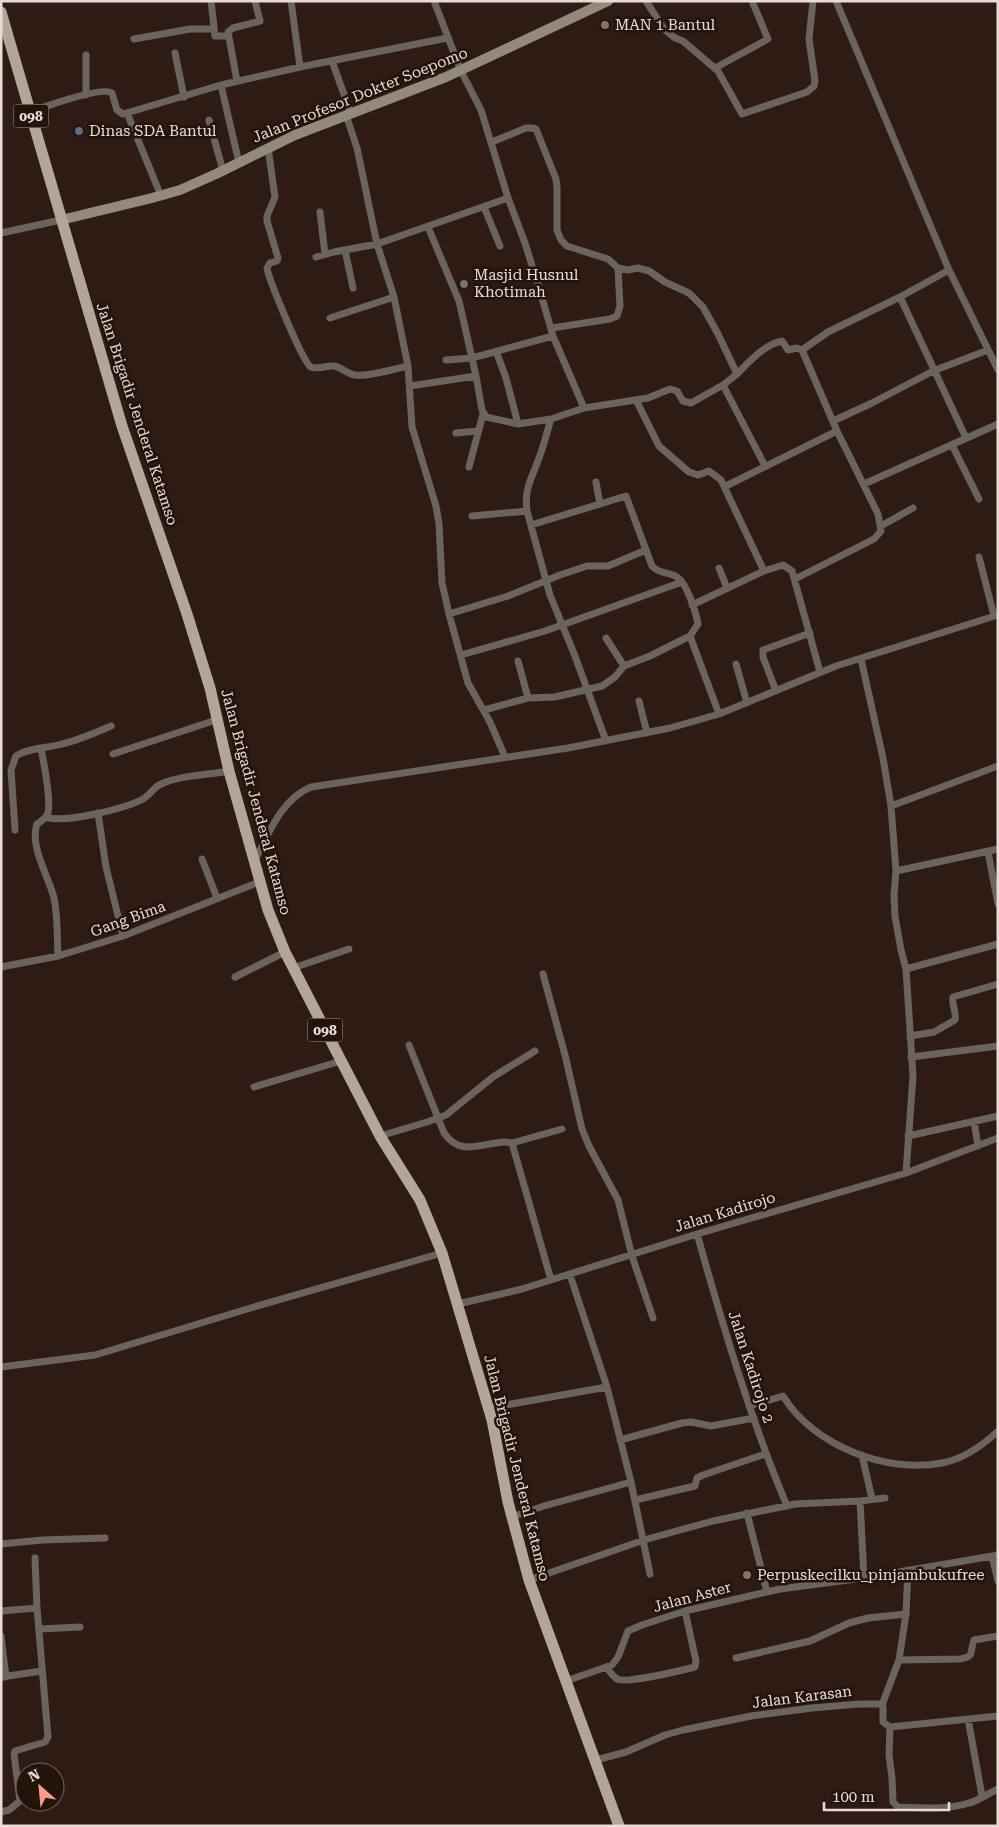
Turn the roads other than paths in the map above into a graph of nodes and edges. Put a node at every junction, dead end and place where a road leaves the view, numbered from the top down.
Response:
1 (211, 1) edge
2 (255, 1) edge
3 (291, 1) edge
4 (434, 1) edge
5 (608, 1) edge
6 (646, 1) edge
7 (752, 1) edge
8 (813, 1) edge
9 (836, 1) edge
10 (1, 12) edge
11 (214, 29) junction
12 (228, 36) junction
13 (447, 38) junction
14 (134, 39) dead end
15 (175, 53) dead end
16 (86, 56) dead end
17 (332, 61) junction
18 (300, 67) junction
19 (715, 68) junction
20 (461, 71) junction
21 (237, 81) junction
22 (221, 85) junction
23 (86, 95) junction
24 (184, 97) junction
25 (30, 112) junction
26 (127, 113) junction
27 (349, 115) junction
28 (209, 120) dead end
29 (492, 142) junction
30 (268, 148) junction
31 (238, 163) junction
32 (223, 171) junction
33 (161, 196) junction
34 (508, 198) junction
35 (484, 207) junction
36 (320, 212) dead end
37 (62, 220) junction
38 (428, 227) junction
39 (1, 233) edge
40 (377, 244) junction
41 (500, 246) dead end
42 (345, 250) junction
43 (325, 254) junction
44 (316, 258) dead end
45 (618, 268) junction
46 (949, 270) junction
47 (353, 288) dead end
48 (394, 297) junction
49 (900, 297) junction
50 (330, 318) dead end
51 (552, 328) junction
52 (553, 336) junction
53 (802, 350) junction
54 (988, 350) junction
55 (496, 351) junction
56 (472, 358) junction
57 (446, 360) dead end
58 (408, 366) junction
59 (998, 370) edge
60 (933, 371) junction
61 (737, 374) junction
62 (476, 376) junction
63 (723, 384) junction
64 (410, 386) junction
65 (636, 400) junction
66 (584, 408) junction
67 (483, 414) junction
68 (551, 419) junction
69 (833, 420) junction
70 (518, 424) junction
71 (998, 424) edge
72 (478, 431) junction
73 (837, 431) junction
74 (456, 433) dead end
75 (966, 438) junction
76 (952, 445) junction
77 (765, 466) junction
78 (469, 467) dead end
79 (596, 482) dead end
80 (864, 484) junction
81 (726, 486) junction
82 (979, 499) dead end
83 (600, 504) junction
84 (913, 508) dead end
85 (527, 511) junction
86 (472, 516) dead end
87 (531, 524) junction
88 (881, 526) junction
89 (646, 550) junction
90 (979, 557) dead end
91 (719, 568) dead end
92 (764, 571) junction
93 (795, 579) junction
94 (546, 580) junction
95 (682, 582) junction
96 (727, 588) junction
97 (692, 606) junction
98 (449, 614) junction
99 (996, 615) edge
100 (562, 625) junction
101 (810, 633) junction
102 (690, 636) junction
103 (606, 638) dead end
104 (461, 655) junction
105 (861, 659) junction
106 (518, 661) dead end
107 (736, 664) dead end
108 (624, 666) junction
109 (820, 672) junction
110 (588, 690) junction
111 (776, 691) junction
112 (528, 698) junction
113 (638, 700) dead end
114 (747, 703) junction
115 (484, 710) junction
116 (719, 714) junction
117 (216, 720) junction
118 (111, 726) dead end
119 (647, 733) junction
120 (606, 741) junction
121 (41, 749) junction
122 (113, 754) dead end
123 (505, 757) junction
124 (998, 766) edge
125 (229, 771) junction
126 (891, 806) junction
127 (98, 813) junction
128 (46, 817) junction
129 (16, 830) dead end
130 (998, 849) edge
131 (988, 852) junction
132 (202, 859) dead end
133 (253, 862) junction
134 (896, 871) junction
135 (259, 882) junction
136 (217, 898) junction
137 (998, 904) edge
138 (123, 936) junction
139 (998, 944) edge
140 (349, 949) dead end
141 (285, 952) junction
142 (58, 956) junction
143 (1, 967) edge
144 (293, 968) junction
145 (906, 968) junction
146 (542, 974) dead end
147 (235, 977) dead end
148 (998, 984) edge
149 (910, 1036) junction
150 (409, 1045) dead end
151 (998, 1046) edge
152 (535, 1051) dead end
153 (911, 1057) junction
154 (340, 1061) junction
155 (254, 1087) dead end
156 (998, 1116) edge
157 (438, 1119) junction
158 (974, 1122) junction
159 (562, 1129) dead end
160 (380, 1136) junction
161 (908, 1136) junction
162 (998, 1138) edge
163 (512, 1143) junction
164 (978, 1146) junction
165 (906, 1172) junction
166 (697, 1234) junction
167 (442, 1253) junction
168 (632, 1256) junction
169 (570, 1275) junction
170 (551, 1280) junction
171 (458, 1304) junction
172 (653, 1318) dead end
173 (1, 1367) edge
174 (608, 1387) junction
175 (750, 1406) junction
176 (489, 1408) junction
177 (754, 1418) junction
178 (998, 1431) edge
179 (620, 1440) junction
180 (765, 1454) junction
181 (862, 1455) junction
182 (631, 1482) junction
183 (885, 1498) dead end
184 (872, 1499) junction
185 (635, 1500) junction
186 (860, 1501) junction
187 (786, 1506) junction
188 (747, 1513) junction
189 (512, 1517) junction
190 (105, 1538) dead end
191 (644, 1540) junction
192 (1, 1544) edge
193 (995, 1555) edge
194 (35, 1558) dead end
195 (908, 1570) junction
196 (650, 1574) dead end
197 (864, 1578) junction
198 (528, 1580) junction
199 (998, 1581) edge
200 (766, 1592) junction
201 (37, 1608) junction
202 (1, 1610) edge
203 (685, 1611) junction
204 (906, 1614) junction
205 (80, 1627) dead end
206 (40, 1629) junction
207 (1, 1636) edge
208 (998, 1636) edge
209 (736, 1658) dead end
210 (899, 1660) junction
211 (606, 1667) junction
212 (42, 1671) junction
213 (4, 1677) edge
214 (566, 1681) junction
215 (882, 1705) junction
216 (998, 1716) edge
217 (968, 1719) junction
218 (890, 1727) junction
219 (596, 1760) junction
220 (998, 1789) edge
221 (982, 1796) junction
222 (1, 1812) edge
223 (619, 1826) edge

1 - 11 street
2 - 12 street
3 - 18 street
4 - 13 street
5 - 20 main road, Jalan Profesor Dokter Soepomo
6 - 19 street
7 - 19 street
8 - 19 street
9 - 46 street
10 - 25 main road, 098
11 - 12 street
11 - 14 street
12 - 21 street
13 - 17 street
13 - 20 street
15 - 24 street
16 - 23 street
17 - 18 street
17 - 27 street
18 - 21 street
20 - 27 main road, Jalan Profesor Dokter Soepomo
20 - 29 street
21 - 22 street
22 - 24 street
22 - 31 street
23 - 25 street
23 - 26 street
24 - 26 street
25 - 37 main road, 098
26 - 33 street
27 - 30 main road, Jalan Profesor Dokter Soepomo
27 - 40 street
28 - 32 street
29 - 34 street
29 - 45 street
30 - 31 main road, Jalan Profesor Dokter Soepomo
30 - 58 street
31 - 32 main road, Jalan Profesor Dokter Soepomo
32 - 33 main road, Jalan Profesor Dokter Soepomo
33 - 37 main road, Jalan Profesor Dokter Soepomo
34 - 35 street
34 - 51 street
35 - 38 street
35 - 41 street
36 - 43 street
37 - 39 street
37 - 117 main road, Jalan Brigadir Jenderal Katamso / 098
38 - 40 street
38 - 56 street
40 - 42 street
40 - 48 street
42 - 43 street
42 - 47 street
43 - 44 street
45 - 51 street
45 - 61 street
46 - 49 street
46 - 54 street
48 - 50 street
48 - 58 street
49 - 53 street
49 - 60 street
51 - 52 street
52 - 55 street
52 - 66 street
53 - 61 street
53 - 69 street
54 - 59 street
54 - 60 street
55 - 56 street
55 - 70 street
56 - 57 street
56 - 62 street
58 - 64 street
60 - 69 street
60 - 75 street
61 - 63 street
62 - 64 street
62 - 67 street
63 - 65 street
63 - 77 street
64 - 98 street
65 - 66 street
65 - 81 street
66 - 68 street
67 - 70 street
67 - 72 street
68 - 70 street
68 - 85 street
69 - 73 street
71 - 75 street
72 - 74 street
72 - 78 street
73 - 77 street
73 - 80 street
75 - 76 street
76 - 80 street
76 - 82 street
77 - 81 street
79 - 83 street
80 - 88 street
81 - 92 street
83 - 87 street
83 - 89 street
84 - 88 street
85 - 86 street
85 - 87 street
87 - 94 street
88 - 93 street
89 - 94 street
89 - 95 street
90 - 99 street
91 - 96 street
92 - 93 street
92 - 96 street
93 - 101 street
94 - 98 street
94 - 100 street
95 - 97 street
95 - 100 street
96 - 97 street
97 - 102 street
98 - 104 street
99 - 105 street
100 - 104 street
100 - 110 street
101 - 109 street
101 - 111 street
102 - 108 street
102 - 116 street
103 - 108 street
104 - 115 street
105 - 109 street
105 - 126 street
106 - 112 street
107 - 114 street
108 - 110 street
109 - 111 street
110 - 112 street
110 - 120 street
111 - 114 street
112 - 115 street
113 - 119 street
114 - 116 street
115 - 123 street
116 - 119 street
117 - 122 street
117 - 125 main road, Jalan Brigadir Jenderal Katamso / 098
118 - 121 street
119 - 120 street
120 - 123 street
121 - 128 street
121 - 129 street
123 - 133 street
124 - 126 street
125 - 127 street
125 - 133 main road, Jalan Brigadir Jenderal Katamso / 098
126 - 134 street
127 - 128 street
127 - 138 street
128 - 142 street
130 - 131 street
131 - 134 street
131 - 137 street
132 - 136 street
133 - 135 main road, Jalan Brigadir Jenderal Katamso / 098
134 - 145 street
135 - 136 street, Gang Bima
135 - 141 main road, Jalan Brigadir Jenderal Katamso / 098
136 - 138 street, Gang Bima
138 - 142 street, Gang Bima
139 - 145 street
140 - 144 street
141 - 144 main road, Jalan Brigadir Jenderal Katamso / 098
141 - 147 street
142 - 143 street, Gang Bima
144 - 154 main road, Jalan Brigadir Jenderal Katamso / 098
145 - 149 street
146 - 168 street
148 - 149 street
149 - 153 street
150 - 157 street
151 - 153 street
152 - 157 street
153 - 161 street
154 - 155 street
154 - 160 main road, Jalan Brigadir Jenderal Katamso / 098
156 - 158 street
157 - 160 street
157 - 163 street
158 - 161 street
158 - 164 street
159 - 163 street
160 - 167 main road, Jalan Brigadir Jenderal Katamso / 098
161 - 165 street
162 - 164 street, Jalan Kadirojo
163 - 170 street
164 - 165 street, Jalan Kadirojo
165 - 166 street, Jalan Kadirojo
166 - 168 street, Jalan Kadirojo
166 - 175 street, Jalan Kadirojo 2
167 - 171 main road, Jalan Brigadir Jenderal Katamso / 098
167 - 173 street
168 - 169 street, Jalan Kadirojo
168 - 172 street
169 - 170 street, Jalan Kadirojo
169 - 174 street
170 - 171 street, Jalan Kadirojo
171 - 176 main road, Jalan Brigadir Jenderal Katamso / 098
174 - 176 street
174 - 179 street
175 - 177 street, Jalan Kadirojo 2
175 - 181 street
176 - 189 main road, Jalan Brigadir Jenderal Katamso / 098
177 - 179 street
177 - 180 street, Jalan Kadirojo 2
178 - 181 street
179 - 182 street
180 - 185 street
180 - 187 street, Jalan Kadirojo 2
181 - 184 street
182 - 185 street
182 - 189 street
183 - 184 street
184 - 186 street
185 - 191 street
186 - 187 street
186 - 197 street
187 - 188 street
188 - 191 street
188 - 200 street
189 - 198 main road, Jalan Brigadir Jenderal Katamso / 098
190 - 192 street
191 - 196 street
191 - 198 street
193 - 195 street, Jalan Aster
193 - 199 street
194 - 201 street
195 - 197 street, Jalan Aster
195 - 204 street
197 - 200 street, Jalan Aster
198 - 214 main road, Jalan Brigadir Jenderal Katamso / 098
200 - 203 street, Jalan Aster
201 - 202 street
201 - 206 street
203 - 211 street, Jalan Aster
203 - 211 street
204 - 209 street
204 - 210 street
205 - 206 street
206 - 212 street
207 - 213 street
208 - 210 street
210 - 215 street
211 - 214 street
212 - 213 street
212 - 222 street
214 - 219 main road, Jalan Brigadir Jenderal Katamso / 098
215 - 218 street
215 - 219 street, Jalan Karasan
216 - 217 street
217 - 218 street
217 - 221 street
218 - 221 street
219 - 223 main road, Jalan Brigadir Jenderal Katamso / 098
220 - 221 street

